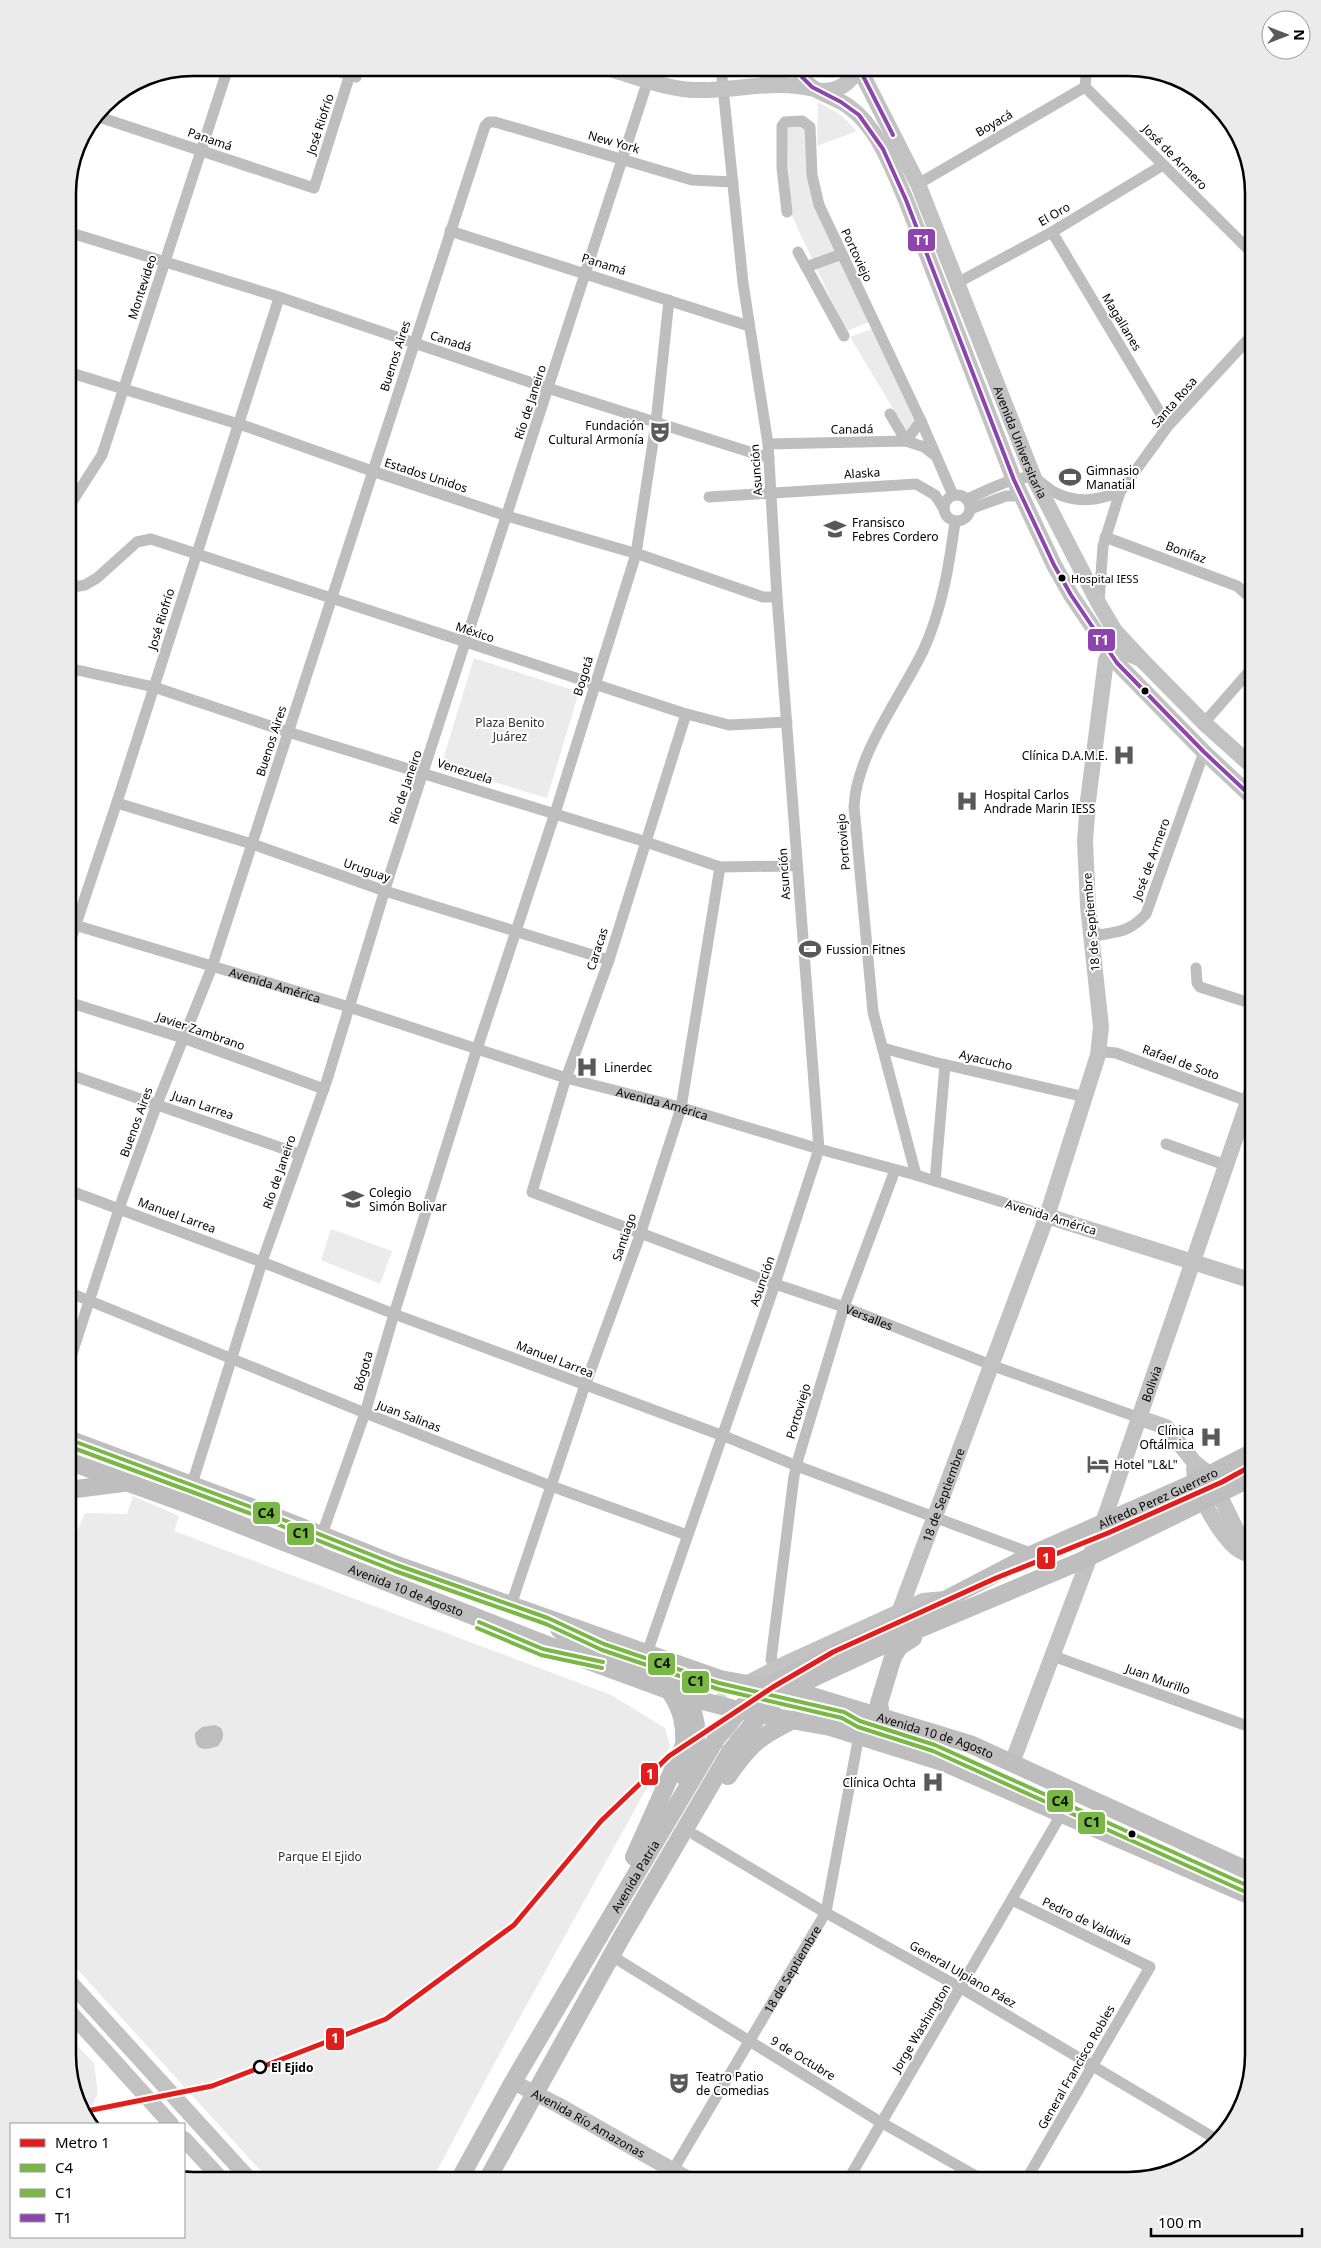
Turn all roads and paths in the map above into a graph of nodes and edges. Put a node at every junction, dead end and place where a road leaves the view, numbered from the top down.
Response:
1 (225, 77) edge
2 (352, 77) edge
3 (638, 77) edge
4 (721, 77) edge
5 (774, 77) edge
6 (803, 77) edge
7 (853, 77) edge
8 (864, 77) edge
9 (1081, 77) edge
10 (1089, 77) edge
11 (648, 80) junction
12 (766, 84) junction
13 (722, 89) junction
14 (817, 90) junction
15 (103, 118) edge
16 (489, 122) joint
17 (201, 150) junction
18 (623, 159) junction
19 (1164, 165) junction
20 (733, 182) junction
21 (918, 184) junction
22 (314, 188) joint
23 (787, 212) dead end
24 (450, 231) junction
25 (1052, 232) junction
26 (77, 235) edge
27 (1245, 245) edge
28 (798, 252) dead end
29 (842, 254) junction
30 (165, 261) junction
31 (806, 268) junction
32 (586, 273) junction
33 (957, 283) junction
34 (279, 298) junction
35 (669, 300) junction
36 (749, 326) junction
37 (844, 336) dead end
38 (414, 343) junction
39 (1245, 344) edge
40 (77, 374) edge
41 (125, 388) junction
42 (549, 388) junction
43 (890, 414) dead end
44 (921, 421) junction
45 (656, 422) junction
46 (239, 424) junction
47 (1168, 426) junction
48 (906, 441) junction
49 (768, 444) junction
50 (769, 458) junction
51 (938, 459) junction
52 (372, 471) junction
53 (1034, 478) junction
54 (1014, 480) junction
55 (1120, 492) junction
56 (77, 494) edge
57 (771, 494) junction
58 (953, 495) junction
59 (1022, 496) junction
60 (710, 498) dead end
61 (969, 504) junction
62 (944, 509) junction
63 (507, 516) junction
64 (955, 522) junction
65 (1105, 537) junction
66 (196, 554) junction
67 (636, 554) junction
68 (77, 586) edge
69 (1245, 592) edge
70 (777, 597) junction
71 (331, 599) junction
72 (1099, 604) junction
73 (466, 643) junction
74 (1110, 654) junction
75 (1141, 659) junction
76 (77, 670) edge
77 (1245, 677) edge
78 (595, 684) junction
79 (154, 687) junction
80 (686, 714) junction
81 (787, 722) junction
82 (1204, 723) junction
83 (288, 732) junction
84 (1204, 752) junction
85 (1245, 759) edge
86 (424, 773) junction
87 (1245, 790) edge
88 (117, 803) junction
89 (555, 814) junction
90 (645, 842) junction
91 (252, 844) junction
92 (797, 862) junction
93 (720, 867) junction
94 (385, 891) junction
95 (77, 909) edge
96 (77, 926) edge
97 (1090, 928) junction
98 (517, 931) junction
99 (609, 960) junction
100 (212, 967) junction
101 (1196, 968) dead end
102 (1245, 1001) edge
103 (77, 1005) edge
104 (349, 1007) junction
105 (183, 1038) junction
106 (883, 1048) junction
107 (477, 1050) junction
108 (1098, 1055) junction
109 (945, 1065) junction
110 (77, 1077) edge
111 (566, 1078) junction
112 (324, 1089) junction
113 (1245, 1095) edge
114 (1085, 1097) junction
115 (158, 1104) junction
116 (681, 1108) junction
117 (1245, 1117) edge
118 (1166, 1144) dead end
119 (819, 1149) junction
120 (299, 1154) junction
121 (1228, 1166) junction
122 (895, 1170) junction
123 (916, 1175) junction
124 (935, 1182) junction
125 (532, 1192) joint
126 (76, 1193) edge
127 (120, 1208) junction
128 (1047, 1216) junction
129 (640, 1233) junction
130 (1194, 1261) junction
131 (262, 1262) junction
132 (1245, 1279) edge
133 (776, 1284) junction
134 (76, 1295) edge
135 (89, 1300) junction
136 (844, 1307) junction
137 (394, 1314) junction
138 (76, 1340) edge
139 (232, 1358) junction
140 (992, 1365) junction
141 (586, 1385) junction
142 (362, 1412) junction
143 (1140, 1418) junction
144 (722, 1435) junction
145 (76, 1442) edge
146 (1245, 1456) edge
147 (76, 1464) edge
148 (797, 1466) junction
149 (1202, 1478) junction
150 (1245, 1480) edge
151 (128, 1482) junction
152 (192, 1485) junction
153 (551, 1486) junction
154 (76, 1489) edge
155 (1211, 1497) junction
156 (186, 1503) junction
157 (935, 1517) junction
158 (1102, 1524) junction
159 (319, 1533) junction
160 (687, 1535) junction
161 (1245, 1536) edge
162 (1245, 1553) edge
163 (315, 1554) junction
164 (1033, 1554) junction
165 (1091, 1555) junction
166 (510, 1605) junction
167 (957, 1613) junction
168 (545, 1617) junction
169 (897, 1619) junction
170 (534, 1640) junction
171 (874, 1642) junction
172 (647, 1653) junction
173 (1053, 1656) junction
174 (778, 1667) junction
175 (746, 1684) junction
176 (669, 1690) junction
177 (689, 1690) junction
178 (881, 1716) junction
179 (795, 1719) junction
180 (1245, 1725) edge
181 (859, 1735) junction
182 (722, 1747) junction
183 (1012, 1763) junction
184 (1062, 1813) junction
185 (695, 1835) junction
186 (634, 1857) junction
187 (1245, 1869) edge
188 (1245, 1893) edge
189 (1012, 1900) junction
190 (826, 1912) junction
191 (616, 1948) junction
192 (591, 1950) junction
193 (1150, 1967) joint
194 (960, 1988) junction
195 (76, 1989) edge
196 (76, 2019) edge
197 (750, 2042) junction
198 (1092, 2066) junction
199 (513, 2082) junction
200 (536, 2093) junction
201 (881, 2122) junction
202 (170, 2123) edge
203 (1212, 2136) edge
204 (185, 2139) edge
205 (214, 2171) edge
206 (242, 2171) edge
207 (464, 2171) edge
208 (492, 2171) edge
209 (664, 2172) edge
210 (672, 2172) edge
211 (853, 2172) edge
212 (969, 2172) edge
213 (1031, 2172) edge

1 - 17 street, Montevideo
2 - 22 street, José Riofrío
3 - 11 street
4 - 13 street, Asunción
5 - 12 street
6 - 14 street
7 - 14 street
8 - 21 street, Avenida Universitaria
9 - 21 street, Boyacá
10 - 19 street, José de Armero
11 - 13 street
11 - 18 street, Río de Janeiro
12 - 13 street
12 - 14 street
13 - 20 street, Asunción
14 - 54 street, Avenida Universitaria
15 - 17 street, Panamá
16 - 18 street, New York
16 - 24 street, Buenos Aires
17 - 22 street, Panamá
17 - 30 street, Montevideo
18 - 20 street, New York
18 - 32 street, Río de Janeiro
19 - 25 street, El Oro
19 - 27 street, José de Armero
20 - 36 street, Asunción
21 - 33 street, Avenida Universitaria
23 - 29 street, Portoviejo
24 - 32 street, Panamá
24 - 38 street, Buenos Aires
25 - 33 street, El Oro
25 - 47 street, Magallanes
26 - 30 street, Canadá
28 - 31 street
29 - 31 street
29 - 44 street, Portoviejo
30 - 34 street, Canadá
30 - 41 street, Montevideo
31 - 37 street
32 - 35 street, Panamá
32 - 42 street, Río de Janeiro
33 - 53 street, Avenida Universitaria
34 - 38 street, Canadá
34 - 46 street, José Riofrío
35 - 36 street, Panamá
35 - 45 street, Bogotá
36 - 49 street, Asunción
38 - 42 street, Canadá
38 - 52 street, Buenos Aires
39 - 47 street, Santa Rosa
40 - 41 street, Estados Unidos
41 - 46 street, Estados Unidos
41 - 56 street, Montevideo
42 - 45 street, Canadá
42 - 63 street, Río de Janeiro
43 - 48 street
44 - 48 street
44 - 51 street, Portoviejo
45 - 50 street, Canadá
45 - 67 street, Bogotá
46 - 52 street, Estados Unidos
46 - 66 street, José Riofrío
47 - 55 street, Santa Rosa
48 - 49 street, Canadá
48 - 51 street, Canadá
49 - 50 street, Asunción
50 - 57 street, Asunción
51 - 58 street, Portoviejo
52 - 63 street, Estados Unidos
52 - 71 street, Buenos Aires
53 - 54 street
53 - 55 street
53 - 72 street, Avenida Universitaria
54 - 59 street, Avenida Universitaria
54 - 61 street
55 - 65 street, Santa Rosa
57 - 60 street, Alaska
57 - 62 street, Alaska
57 - 70 street, Asunción
58 - 61 street
58 - 62 street
59 - 61 street
59 - 74 street, Avenida Universitaria
61 - 64 street
62 - 64 street
63 - 67 street, Estados Unidos
63 - 73 street, Río de Janeiro
64 - 106 street, Portoviejo
65 - 69 street, Bonifaz
65 - 72 street, Santa Rosa
66 - 68 street, México
66 - 71 street, México
66 - 79 street, José Riofrío
67 - 70 street, Estados Unidos
67 - 78 street, Bogotá
70 - 81 street, Asunción
71 - 73 street, México
71 - 83 street, Buenos Aires
72 - 75 street, Avenida Universitaria
73 - 78 street, México
73 - 86 street, Río de Janeiro
74 - 75 street
74 - 84 street, Avenida Universitaria
74 - 97 street, 18 de Septiembre
75 - 82 street, Avenida Universitaria
76 - 79 street, Venezuela
77 - 82 street
78 - 80 street, México
78 - 89 street, Bogotá
79 - 83 street, Venezuela
79 - 88 street, José Riofrío
80 - 81 street, México
80 - 90 street, Caracas
81 - 92 street, Asunción
82 - 85 street, Avenida Universitaria
83 - 86 street, Venezuela
83 - 91 street, Buenos Aires
84 - 87 street, Avenida Universitaria
84 - 97 street, José de Armero
86 - 89 street, Venezuela
86 - 94 street, Río de Janeiro
88 - 91 street, Uruguay
88 - 95 street, José Riofrío
89 - 90 street, Venezuela
89 - 98 street, Bogotá
90 - 93 street, Venezuela
90 - 99 street, Caracas
91 - 94 street, Uruguay
91 - 100 street, Buenos Aires
92 - 93 street, Venezuela
92 - 119 street, Asunción
93 - 116 street, Santiago
94 - 98 street, Uruguay
94 - 104 street, Río de Janeiro
96 - 100 street, Avenida América
97 - 108 street, 18 de Septiembre
98 - 99 street, Uruguay
98 - 107 street, Bogotá
99 - 111 street, Caracas
100 - 104 street, Avenida América
100 - 105 street, Buenos Aires
101 - 102 street
103 - 105 street, Javier Zambrano
104 - 107 street, Avenida América
104 - 112 street, Río de Janeiro
105 - 112 street, Javier Zambrano
105 - 115 street, Buenos Aires
106 - 109 street, Ayacucho
106 - 123 street, Portoviejo
107 - 111 street, Avenida América
107 - 137 street, Bógota
108 - 113 street, Rafael de Soto
108 - 114 street, 18 de Septiembre
109 - 114 street, Ayacucho
109 - 124 street
110 - 115 street, Juan Larrea
111 - 116 street, Avenida América
111 - 125 street, Caracas
112 - 120 street, Río de Janeiro
114 - 128 street, 18 de Septiembre
115 - 120 street, Juan Larrea
115 - 127 street, Buenos Aires
116 - 119 street, Avenida América
116 - 129 street, Santiago
117 - 121 street, Bolivia
118 - 121 street
119 - 122 street, Avenida América
119 - 133 street, Asunción
120 - 131 street, Río de Janeiro
121 - 130 street, Bolivia
122 - 123 street, Avenida América
122 - 136 street, Portoviejo
123 - 124 street, Avenida América
124 - 128 street, Avenida América
125 - 129 street, Versalles
126 - 127 street, Manuel Larrea
127 - 131 street, Manuel Larrea
127 - 135 street, Buenos Aires
128 - 130 street, Avenida América
128 - 140 street, 18 de Septiembre
129 - 133 street, Versalles
129 - 141 street, Santiago
130 - 132 street, Avenida América
130 - 143 street, Bolivia
131 - 137 street, Manuel Larrea
131 - 139 street, Río de Janeiro
133 - 136 street, Versalles
133 - 144 street, Asunción
134 - 135 street, Juan Salinas
135 - 138 street, Buenos Aires
135 - 139 street, Juan Salinas
136 - 140 street, Versalles
136 - 148 street, Portoviejo
137 - 141 street, Manuel Larrea
137 - 142 street, Bógota
139 - 142 street, Juan Salinas
139 - 152 street, Río de Janeiro
140 - 143 street, Versalles
140 - 157 street, 18 de Septiembre
141 - 144 street, Manuel Larrea
141 - 153 street, Santiago
142 - 153 street, Juan Salinas
142 - 159 street, Bógota
143 - 149 street, Versalles
143 - 158 street, Bolivia
144 - 148 street, Manuel Larrea
144 - 160 street, Asunción
145 - 152 main road, Avenida 10 de Agosto
146 - 149 main road, Alfredo Perez Guerrero
147 - 151 main road, Avenida 10 de Agosto
148 - 157 street, Manuel Larrea
148 - 174 street, Portoviejo
149 - 155 street, Versalles
149 - 158 main road, Alfredo Perez Guerrero
150 - 155 main road, Alfredo Perez Guerrero
151 - 154 main road
151 - 156 main road, Avenida 10 de Agosto
152 - 156 street, Río de Janeiro
152 - 159 main road, Avenida 10 de Agosto
153 - 160 street, Juan Salinas
153 - 166 street, Santiago
155 - 161 street, Versalles
155 - 162 street, Versalles
155 - 165 main road, Alfredo Perez Guerrero
156 - 163 main road, Avenida 10 de Agosto
157 - 164 street, Manuel Larrea
157 - 169 street, 18 de Septiembre
158 - 164 main road, Alfredo Perez Guerrero
158 - 165 street, Bolivia
159 - 163 street, Bógota
159 - 166 main road, Avenida 10 de Agosto
160 - 172 street, Asunción
163 - 170 main road, Avenida 10 de Agosto
164 - 169 main road, Alfredo Perez Guerrero
165 - 167 main road, Alfredo Perez Guerrero
165 - 173 street, Bolivia
166 - 168 main road, Avenida 10 de Agosto
167 - 171 main road, Alfredo Perez Guerrero
167 - 178 main road
168 - 170 main road
168 - 172 main road, Avenida 10 de Agosto
168 - 177 main road
169 - 171 main road, Alfredo Perez Guerrero
169 - 174 street
170 - 176 main road, Avenida 10 de Agosto
171 - 182 main road, Avenida Patria
172 - 175 main road, Avenida 10 de Agosto
173 - 180 street, Juan Murillo
173 - 183 street, Bolivia
174 - 175 street
175 - 178 main road, Avenida 10 de Agosto
176 - 177 main road, Avenida 10 de Agosto
176 - 186 main road
177 - 179 main road, Avenida 10 de Agosto
177 - 186 main road
178 - 183 main road, Avenida 10 de Agosto
179 - 181 main road, Avenida 10 de Agosto
179 - 185 main road
181 - 184 main road, Avenida 10 de Agosto
181 - 190 street, 18 de Septiembre
182 - 191 main road, Avenida Patria
182 - 192 main road, Avenida Patria
183 - 187 main road, Avenida 10 de Agosto
184 - 188 main road, Avenida 10 de Agosto
184 - 189 street, Jorge Washington
185 - 190 street, General Ulpiano Páez
185 - 191 main road
186 - 192 main road
189 - 193 street, Pedro de Valdivia
189 - 194 street, Jorge Washington
190 - 194 street, General Ulpiano Páez
190 - 197 street, 18 de Septiembre
191 - 197 street, 9 de Octubre
191 - 200 main road, Avenida Patria
192 - 199 main road, Avenida Patria
193 - 198 street, General Francisco Robles
194 - 198 street, General Ulpiano Páez
194 - 201 street, Jorge Washington
195 - 206 street
196 - 202 street
197 - 201 street, 9 de Octubre
197 - 210 street, 18 de Septiembre
198 - 203 street, General Ulpiano Páez
198 - 213 street, General Francisco Robles
199 - 200 street, Avenida Río Amazonas
199 - 207 main road, Avenida Patria
200 - 208 main road, Avenida Patria
200 - 209 street, Avenida Río Amazonas
201 - 211 street, Jorge Washington
201 - 212 street, 9 de Octubre
204 - 205 street

